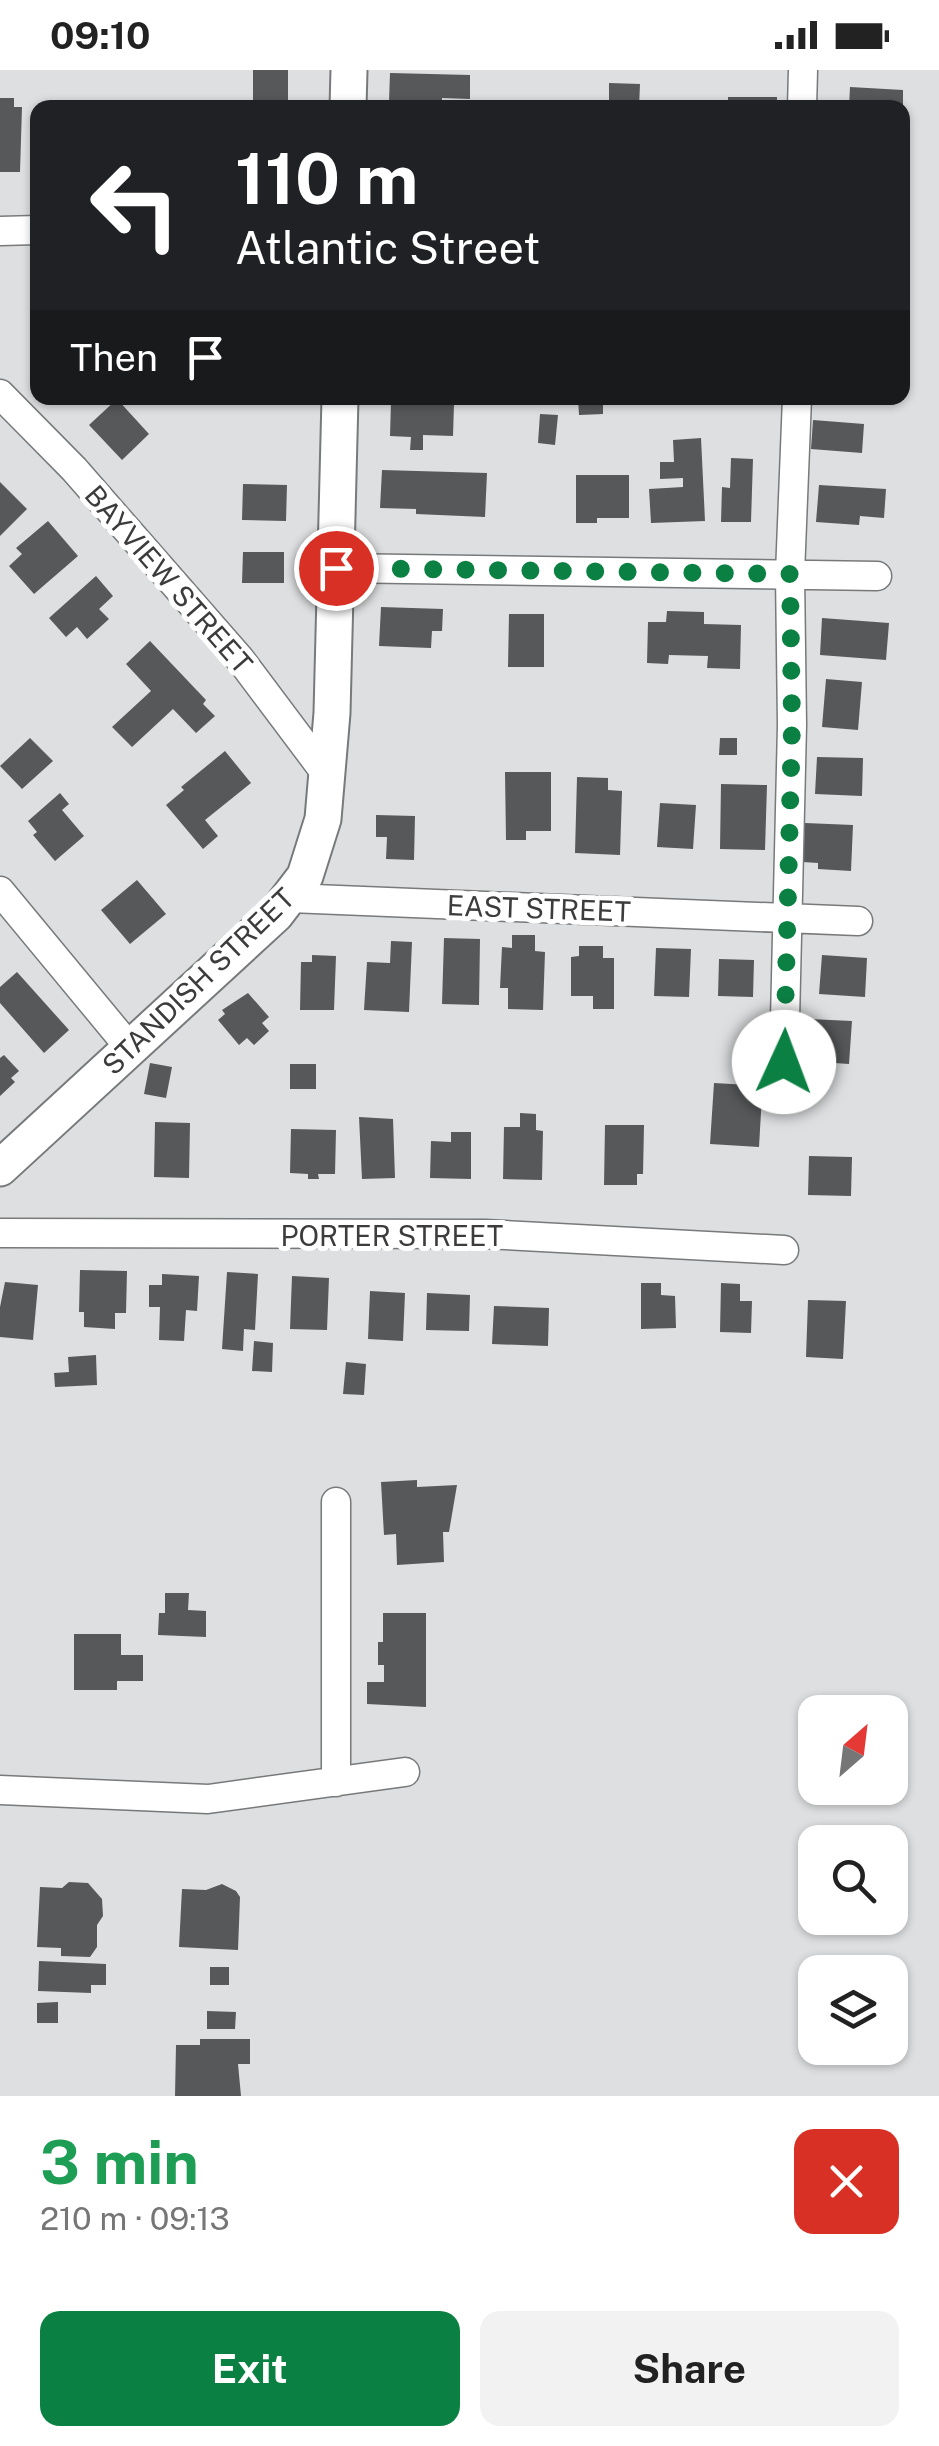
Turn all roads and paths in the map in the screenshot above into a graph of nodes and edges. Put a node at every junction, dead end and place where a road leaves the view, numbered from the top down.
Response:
1 (349, 70) edge
2 (803, 70) edge
3 (348, 100) edge
4 (802, 100) edge
5 (30, 230) edge
6 (0, 231) edge
7 (0, 394) edge
8 (340, 405) edge
9 (797, 405) edge
10 (336, 568) junction
11 (790, 574) junction
12 (877, 576) dead end
13 (327, 775) junction
14 (0, 891) edge
15 (290, 898) junction
16 (788, 918) junction
17 (858, 922) dead end
18 (130, 1048) junction
19 (784, 1062) dead end
20 (0, 1168) edge
21 (0, 1233) edge
22 (784, 1250) dead end
23 (336, 1502) dead end
24 (405, 1772) dead end
25 (336, 1782) junction
26 (0, 1790) edge

1 - 3 street
2 - 4 street
5 - 6 street
7 - 13 street, BAYVIEW STREET
8 - 10 street, STANDISH STREET
9 - 11 street
10 - 11 street
10 - 13 street, STANDISH STREET
11 - 12 street
11 - 16 street
13 - 15 street, STANDISH STREET
14 - 18 street
15 - 16 street, EAST STREET
15 - 18 street, STANDISH STREET
16 - 17 street, EAST STREET
16 - 19 street
18 - 20 street, STANDISH STREET
21 - 22 street, PORTER STREET
23 - 25 street
24 - 25 street
25 - 26 street

